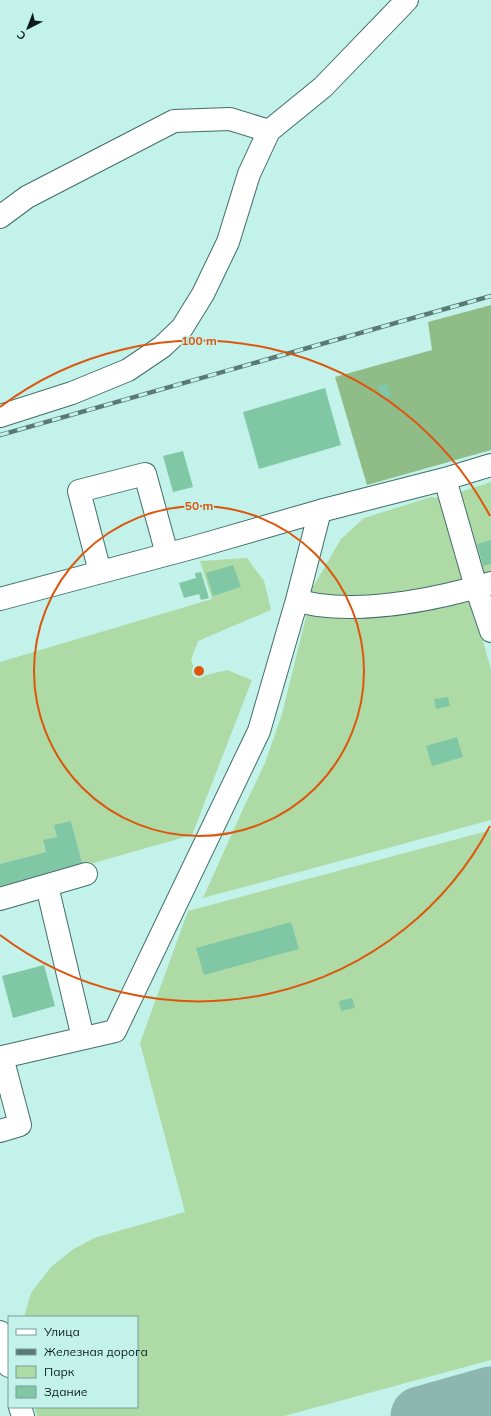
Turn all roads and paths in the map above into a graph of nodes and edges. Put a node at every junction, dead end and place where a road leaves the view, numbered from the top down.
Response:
1 (407, 0) edge
2 (269, 131) junction
3 (0, 217) edge
4 (0, 416) edge
5 (491, 465) edge
6 (445, 479) junction
7 (320, 511) junction
8 (167, 554) junction
9 (100, 572) junction
10 (484, 585) edge
11 (0, 600) edge
12 (297, 600) junction
13 (491, 631) edge
14 (86, 874) dead end
15 (47, 886) junction
16 (0, 899) edge
17 (83, 1038) junction
18 (1, 1053) edge
19 (0, 1131) edge
20 (0, 1332) edge
21 (8, 1362) edge

1 - 2 street
2 - 3 street
2 - 4 street
5 - 6 street
6 - 7 street
6 - 10 street
7 - 8 street
7 - 12 street
8 - 9 street
8 - 9 street
9 - 11 street
10 - 12 street
10 - 13 street
12 - 17 street
14 - 15 street
15 - 16 street
15 - 17 street
17 - 18 street
18 - 19 street
20 - 21 street

